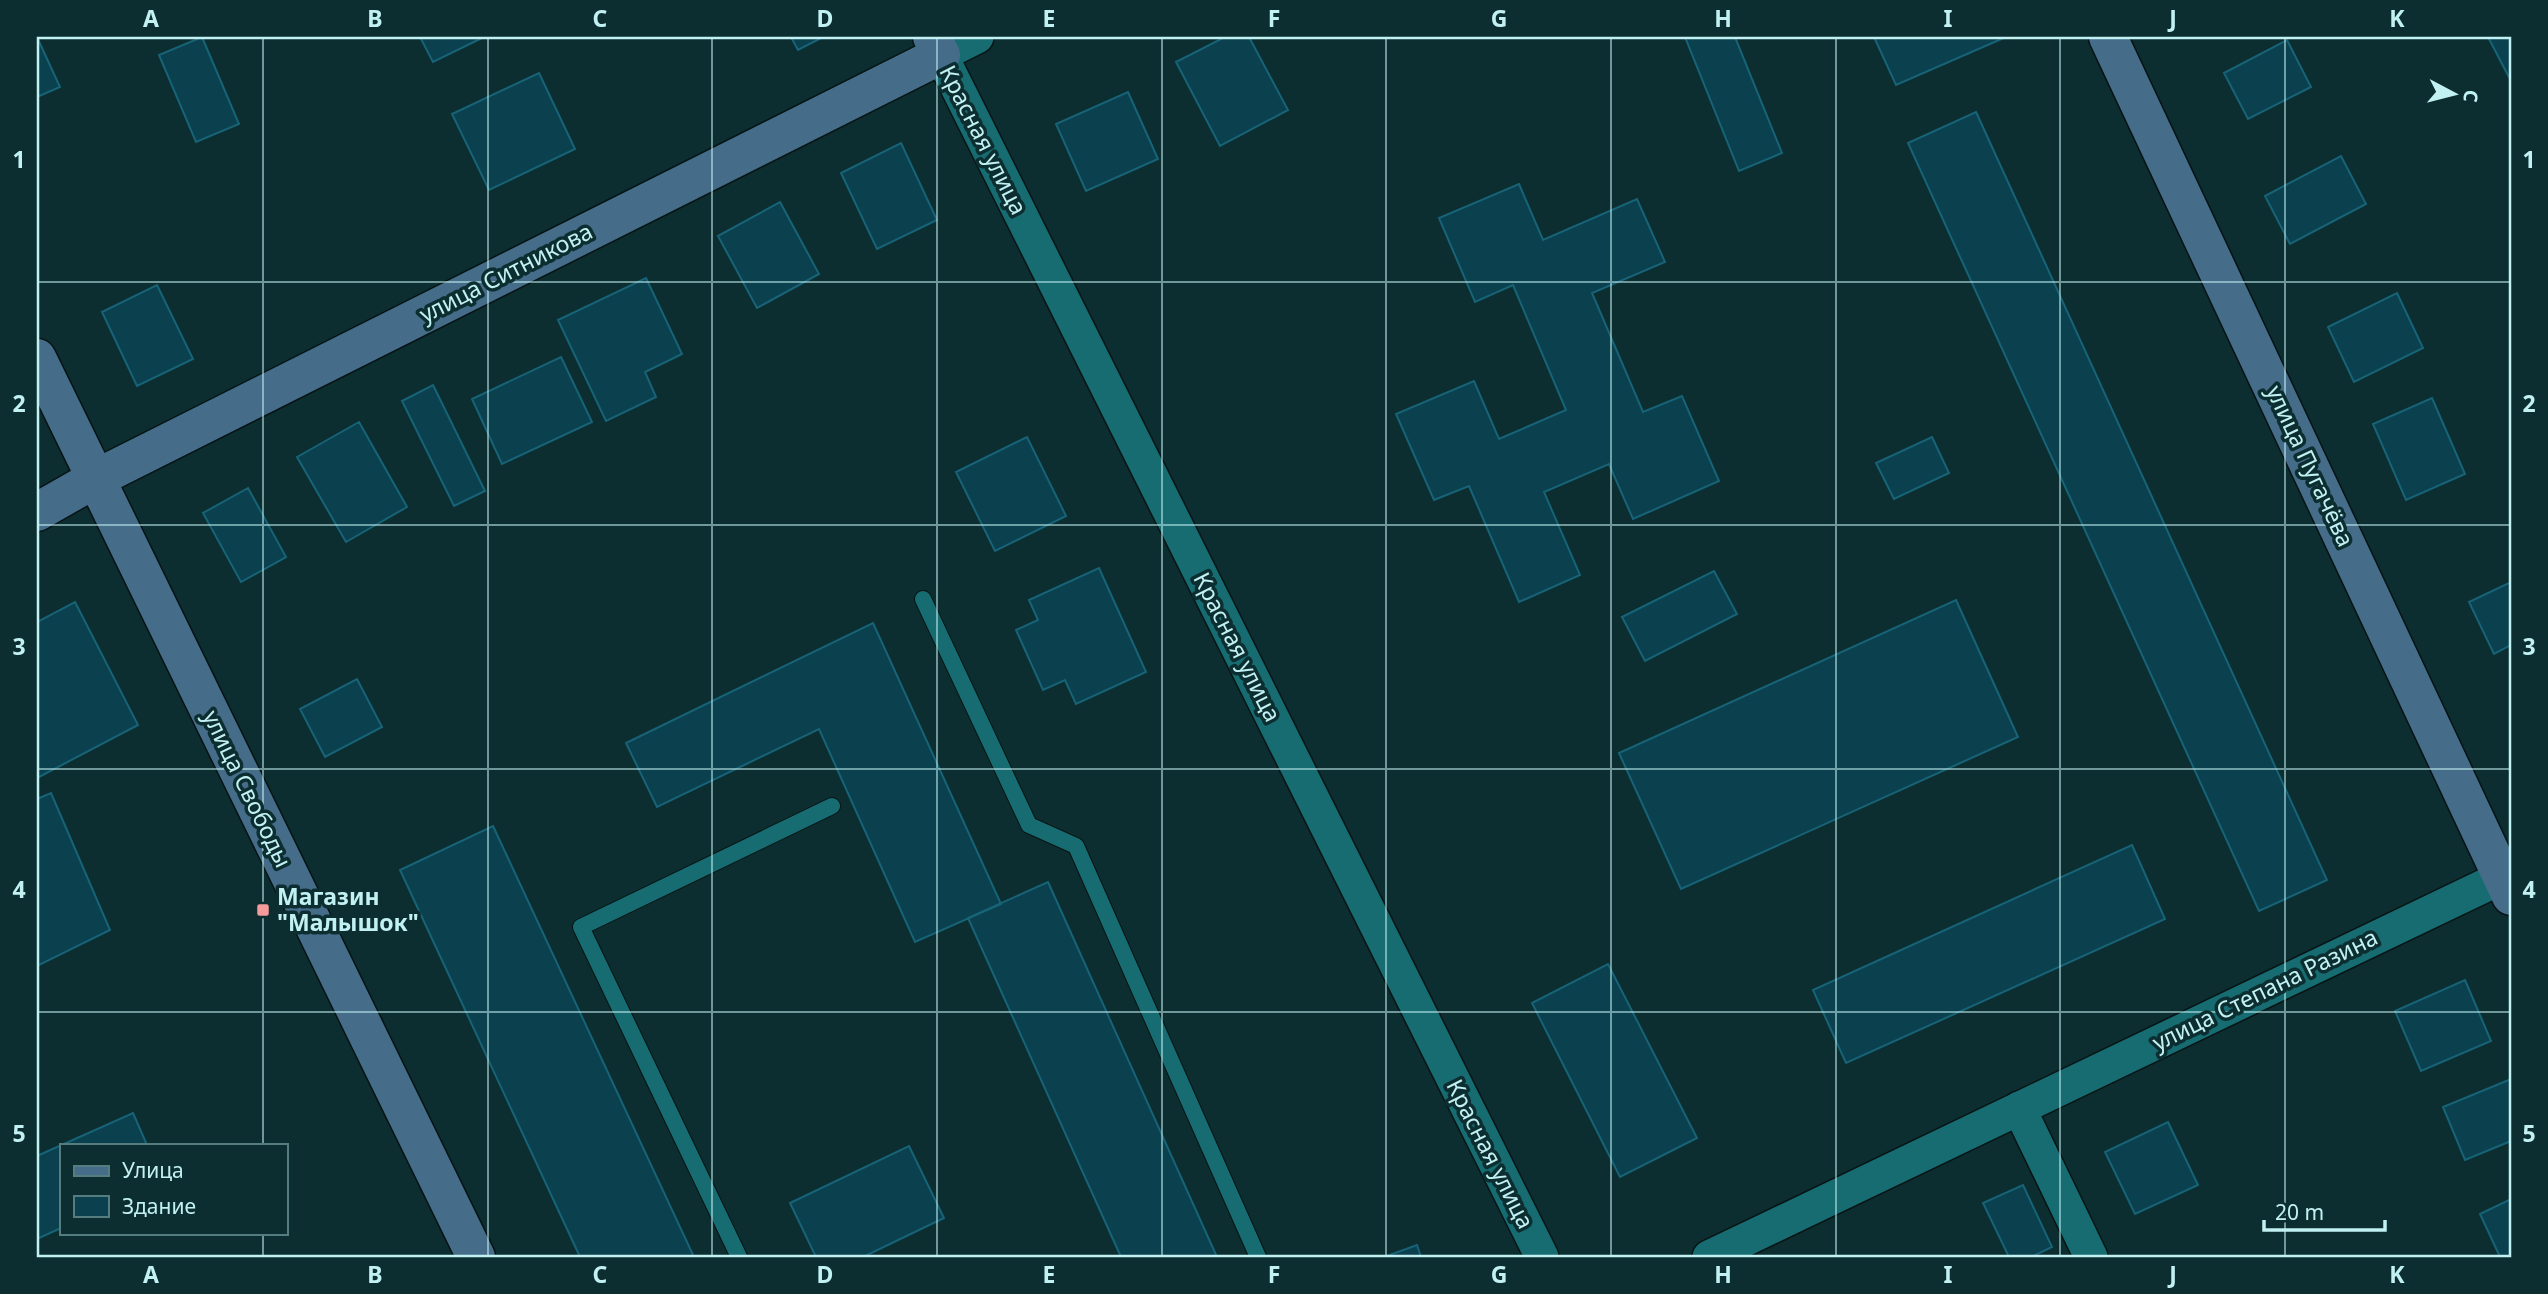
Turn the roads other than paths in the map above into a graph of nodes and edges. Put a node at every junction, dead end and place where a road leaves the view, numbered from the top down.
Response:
1 (977, 37) edge
2 (2108, 37) edge
3 (937, 46) edge
4 (37, 358) edge
5 (95, 479) junction
6 (37, 512) edge
7 (923, 599) dead end
8 (832, 806) dead end
9 (2508, 882) edge
10 (2019, 1108) junction
11 (477, 1257) edge
12 (739, 1257) edge
13 (1258, 1257) edge
14 (1542, 1257) edge
15 (1709, 1257) edge
16 (2091, 1257) edge

1 - 3 street, улица Ситникова
2 - 9 main road, улица Пугачёва
3 - 5 main road, улица Ситникова
3 - 14 street, Красная улица
4 - 5 main road, улица Свободы
5 - 6 main road, улица Ситникова
5 - 11 main road, улица Свободы
7 - 13 lane
8 - 12 lane
9 - 10 street, улица Степана Разина
10 - 15 street, улица Степана Разина
10 - 16 street

